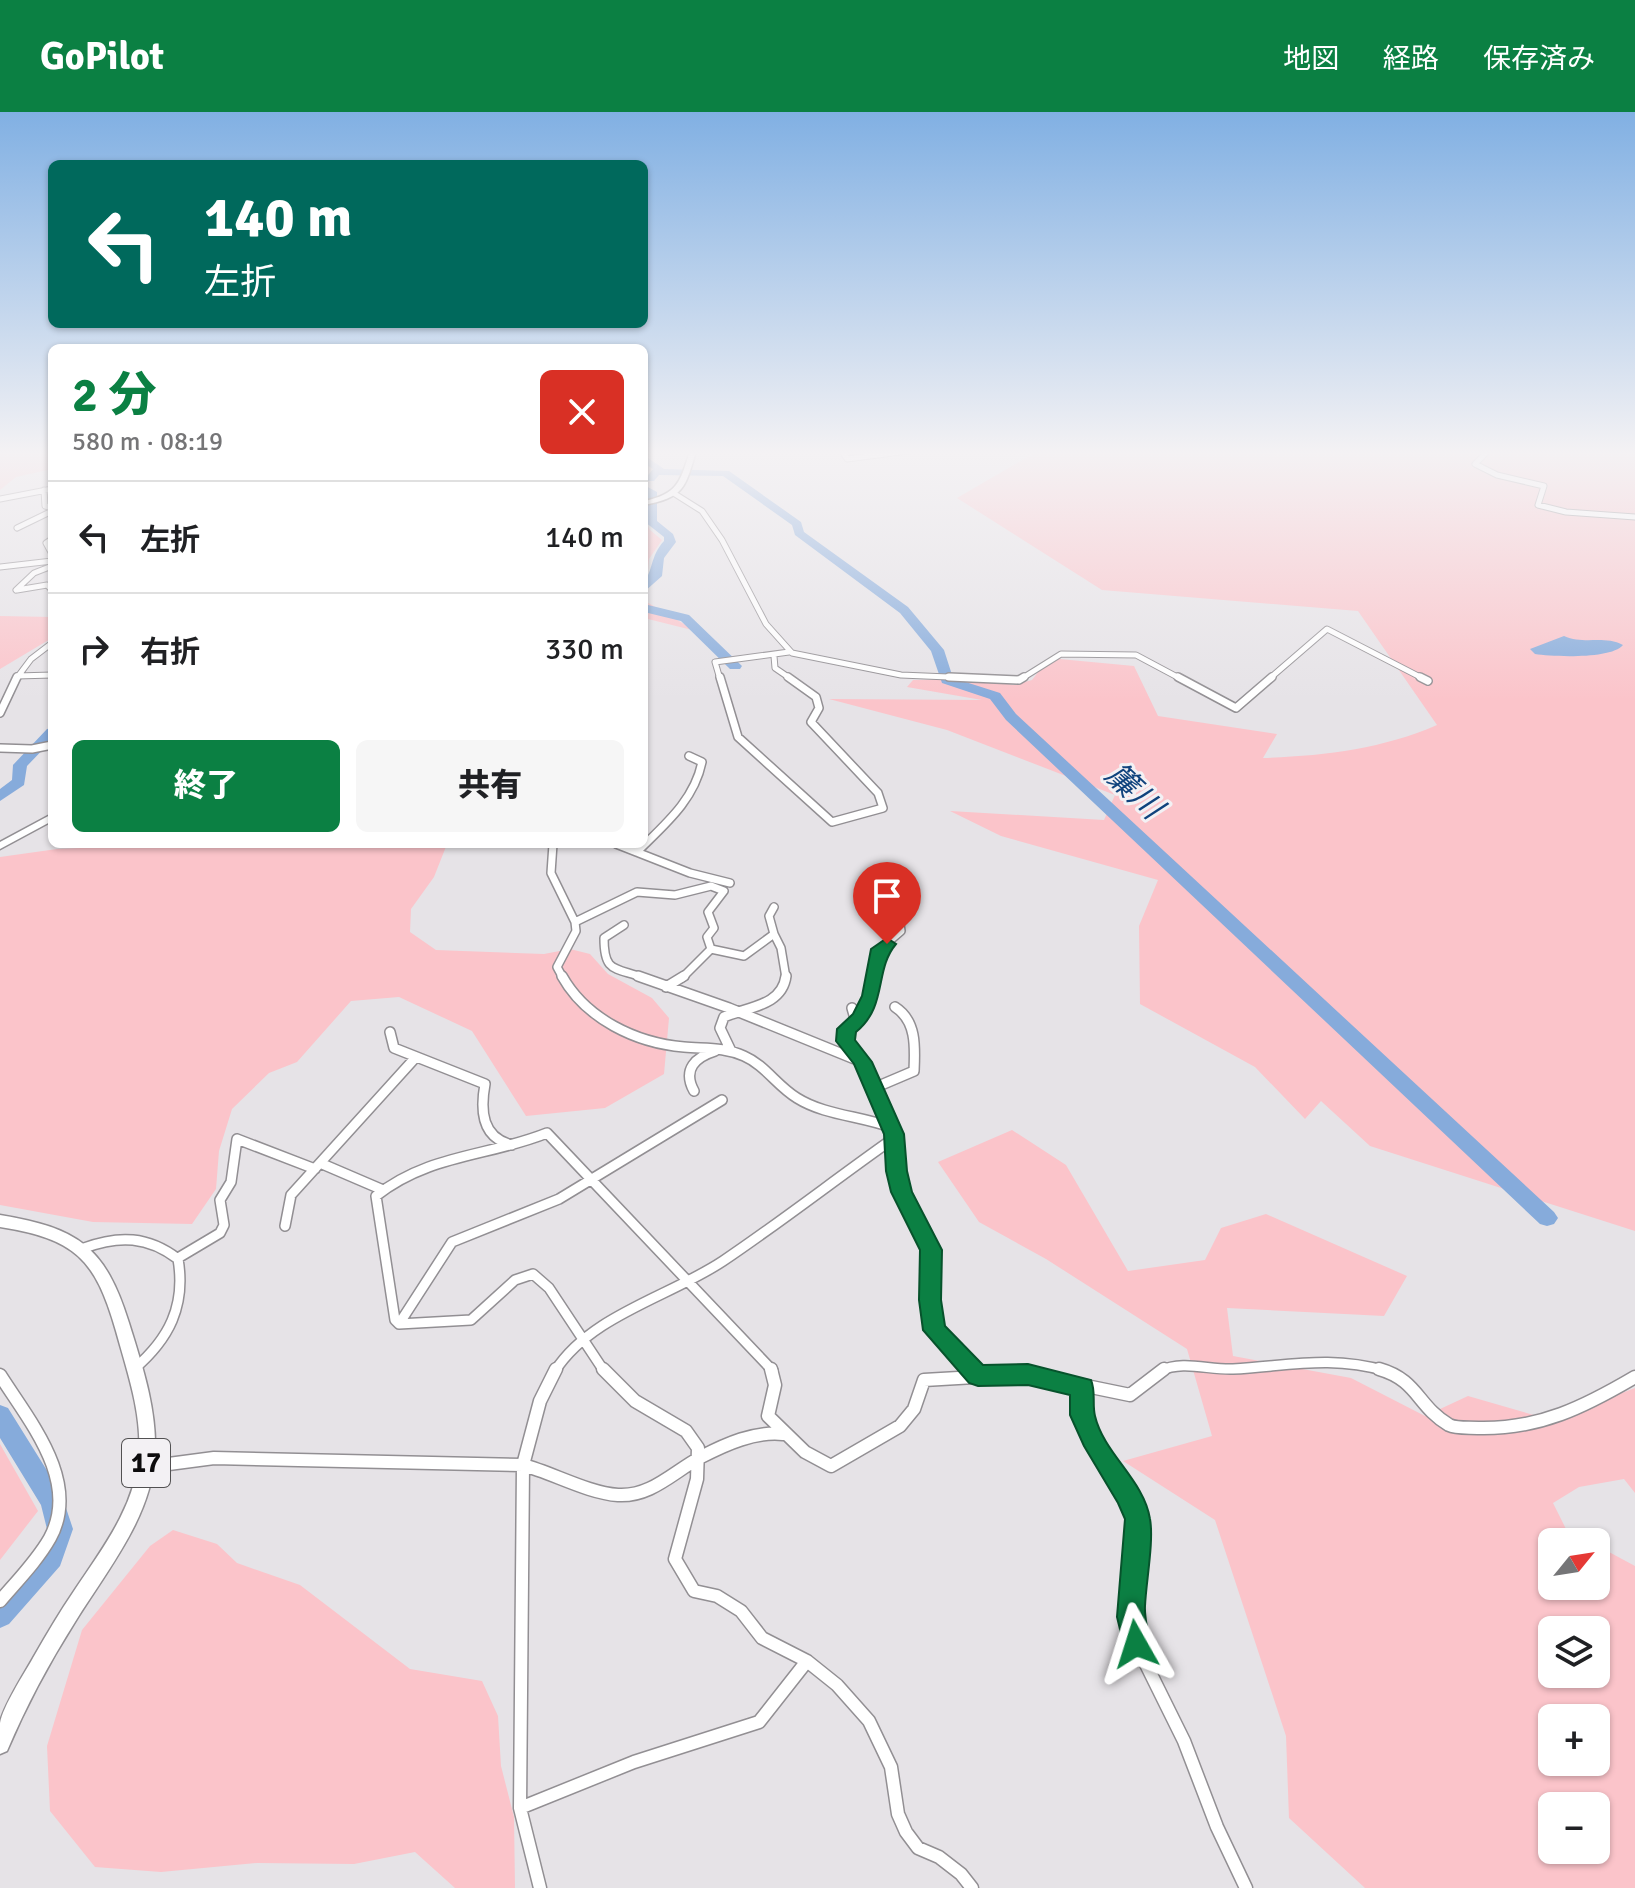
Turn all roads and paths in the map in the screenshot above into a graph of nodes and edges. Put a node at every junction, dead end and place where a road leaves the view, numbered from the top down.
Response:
1 (718, 534) edge
2 (48, 564) edge
3 (48, 566) edge
4 (0, 567) edge
5 (48, 586) edge
6 (48, 646) edge
7 (789, 652) junction
8 (774, 656) junction
9 (48, 675) edge
10 (17, 676) junction
11 (1428, 681) dead end
12 (0, 713) edge
13 (48, 746) edge
14 (0, 748) edge
15 (689, 756) dead end
16 (48, 819) edge
17 (648, 841) edge
18 (0, 846) edge
19 (553, 848) edge
20 (626, 848) edge
21 (641, 848) edge
22 (637, 852) junction
23 (730, 883) dead end
24 (774, 907) dead end
25 (888, 908) dead end
26 (575, 922) junction
27 (624, 925) dead end
28 (774, 934) junction
29 (711, 949) junction
30 (666, 987) junction
31 (895, 1007) dead end
32 (852, 1008) dead end
33 (736, 1011) junction
34 (856, 1022) junction
35 (390, 1032) dead end
36 (732, 1051) junction
37 (416, 1057) junction
38 (862, 1062) junction
39 (874, 1088) junction
40 (694, 1091) dead end
41 (722, 1100) dead end
42 (892, 1130) junction
43 (529, 1143) junction
44 (318, 1166) junction
45 (590, 1180) junction
46 (383, 1190) junction
47 (0, 1221) edge
48 (285, 1226) dead end
49 (84, 1248) junction
50 (178, 1258) junction
51 (688, 1281) junction
52 (399, 1324) junction
53 (583, 1342) junction
54 (134, 1369) junction
55 (0, 1375) edge
56 (978, 1376) junction
57 (1635, 1377) edge
58 (1082, 1387) junction
59 (784, 1434) junction
60 (701, 1457) junction
61 (523, 1465) junction
62 (145, 1468) junction
63 (0, 1601) edge
64 (807, 1661) junction
65 (0, 1744) edge
66 (520, 1808) junction
67 (540, 1888) edge
68 (972, 1888) edge
69 (1246, 1888) edge

1 - 7 street
2 - 4 street
3 - 5 street
6 - 10 street
7 - 8 street
7 - 11 street
8 - 8 street
9 - 10 street
10 - 12 street
13 - 14 street
15 - 17 street
16 - 18 main road
19 - 26 street
20 - 22 street
21 - 22 street
22 - 23 street
24 - 28 street
25 - 34 street
26 - 29 street
26 - 36 street
27 - 30 street
28 - 29 street
28 - 33 street
29 - 30 street
30 - 33 street
31 - 39 street
32 - 34 street
33 - 36 street
33 - 38 street
34 - 38 street
35 - 37 street
36 - 40 street
36 - 42 street
37 - 43 street
37 - 44 street
38 - 39 street
39 - 42 street
41 - 45 street
42 - 51 street
42 - 56 street
43 - 45 street
43 - 46 street
44 - 46 street
44 - 48 street
44 - 50 street
45 - 51 street
45 - 52 street
46 - 52 street
47 - 49 main road, 17
49 - 50 street
49 - 54 main road, 17
50 - 54 street
51 - 53 street
51 - 59 street
52 - 53 street
53 - 60 street
53 - 61 street
54 - 62 main road, 17
55 - 63 street
56 - 58 street
56 - 59 street
57 - 58 street
58 - 69 street
59 - 60 street
60 - 61 street
60 - 64 street
61 - 62 street
61 - 66 street
62 - 65 main road, 17
64 - 66 street
64 - 68 street
66 - 67 street

